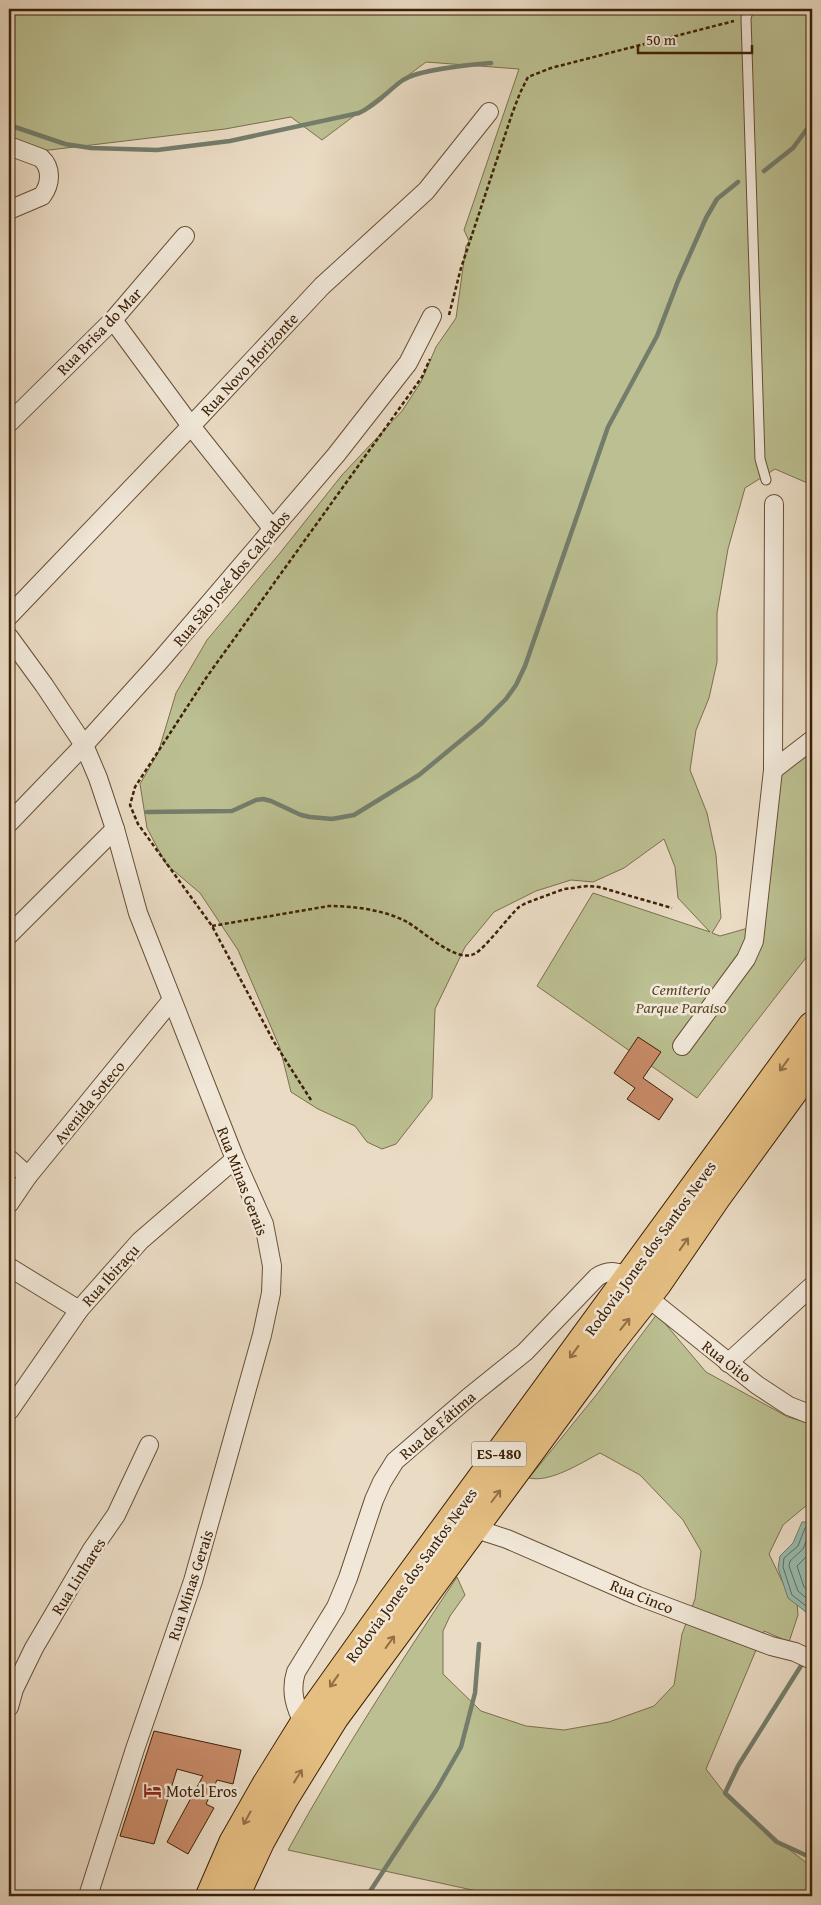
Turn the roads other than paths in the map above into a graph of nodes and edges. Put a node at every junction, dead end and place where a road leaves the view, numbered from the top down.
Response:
1 (748, 13) edge
2 (490, 112) dead end
3 (9, 146) edge
4 (9, 210) edge
5 (185, 236) dead end
6 (113, 320) junction
7 (439, 320) road end
8 (9, 423) edge
9 (191, 426) junction
10 (766, 480) dead end
11 (774, 504) dead end
12 (272, 528) junction
13 (9, 616) edge
14 (9, 637) edge
15 (812, 740) edge
16 (84, 745) junction
17 (773, 770) junction
18 (9, 823) edge
19 (115, 829) junction
20 (9, 936) edge
21 (171, 1001) junction
22 (812, 1026) edge
23 (682, 1046) dead end
24 (812, 1066) edge
25 (802, 1095) edge
26 (9, 1159) edge
27 (235, 1159) junction
28 (28, 1176) junction
29 (9, 1204) edge
30 (9, 1267) edge
31 (630, 1276) junction
32 (812, 1286) edge
33 (647, 1297) junction
34 (79, 1310) junction
35 (728, 1363) junction
36 (9, 1411) edge
37 (812, 1415) edge
38 (149, 1445) dead end
39 (473, 1528) junction
40 (812, 1660) edge
41 (11, 1688) edge
42 (9, 1707) edge
43 (304, 1724) junction
44 (88, 1896) edge
45 (210, 1896) edge
46 (235, 1896) edge

1 - 10 lane
2 - 9 street, Rua Novo Horizonte
3 - 4 street
5 - 6 street, Rua Brisa do Mar
6 - 8 street, Rua Brisa do Mar
6 - 9 street
7 - 12 street, Rua São José dos Calçados
9 - 12 street
9 - 13 street, Rua Novo Horizonte
11 - 17 street
12 - 16 street, Rua São José dos Calçados
14 - 16 street, Rua Minas Gerais
15 - 17 street
16 - 18 street, Rua São José dos Calçados
16 - 19 street, Rua Minas Gerais
17 - 23 street
19 - 20 street
19 - 21 street, Rua Minas Gerais
21 - 27 street, Rua Minas Gerais
21 - 28 street, Avenida Soteco
22 -> 31 main road, Rodovia Jones dos Santos Neves / ES-480
24 - 25 main road, Rodovia Jones dos Santos Neves / ES-480
33 -> 25 main road, Rodovia Jones dos Santos Neves / ES-480
26 - 28 street
27 - 34 street, Rua Ibiraçu
27 - 44 street, Rua Minas Gerais
28 - 29 street, Avenida Soteco
30 - 34 street
31 -> 43 main road, Rodovia Jones dos Santos Neves / ES-480
31 - 43 street, Rua de Fátima
32 - 35 street
33 - 35 street, Rua Oito
39 -> 33 main road, Rodovia Jones dos Santos Neves / ES-480
34 - 36 street, Rua Ibiraçu
35 - 37 street, Rua Oito
38 - 41 street, Rua Linhares
39 - 40 street, Rua Cinco
46 -> 39 main road, Rodovia Jones dos Santos Neves / ES-480
41 - 42 street, Rua Linhares
43 -> 45 main road, Rodovia Jones dos Santos Neves / ES-480

